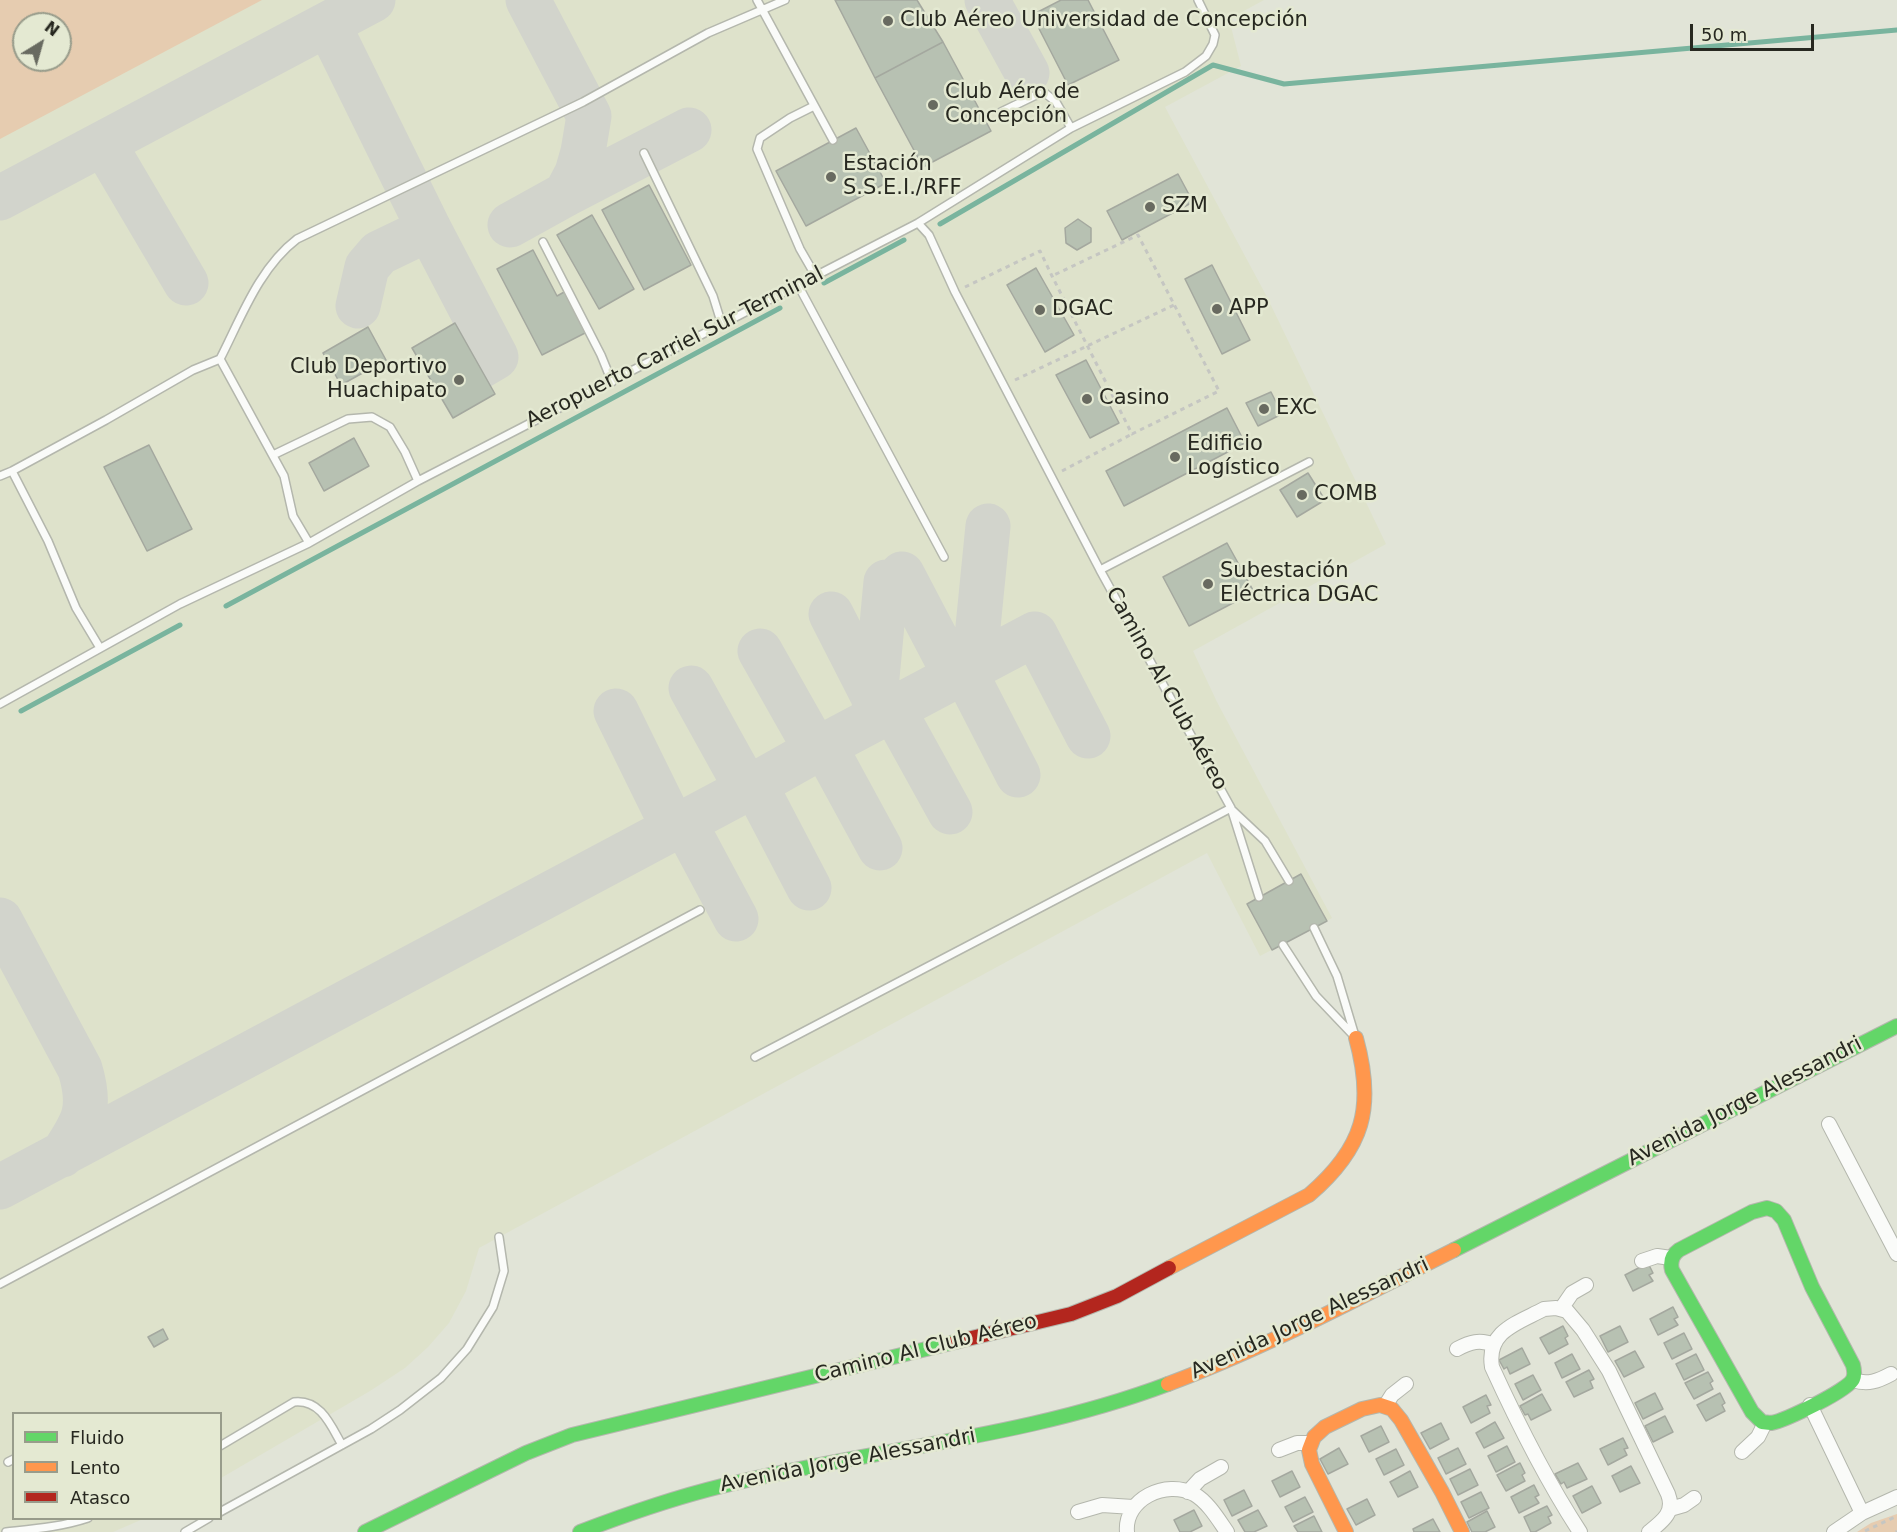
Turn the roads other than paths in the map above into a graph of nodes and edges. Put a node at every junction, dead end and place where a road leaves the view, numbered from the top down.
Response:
1 (758, 0) edge
2 (785, 0) edge
3 (1198, 0) edge
4 (762, 9) junction
5 (814, 106) junction
6 (1001, 112) dead end
7 (1071, 128) junction
8 (833, 140) dead end
9 (644, 153) dead end
10 (918, 223) junction
11 (543, 242) dead end
12 (815, 275) junction
13 (798, 285) junction
14 (722, 325) junction
15 (220, 359) junction
16 (612, 382) junction
17 (273, 455) junction
18 (1309, 462) dead end
19 (12, 471) junction
20 (0, 476) edge
21 (418, 481) junction
22 (309, 543) junction
23 (944, 557) dead end
24 (1100, 570) junction
25 (100, 648) junction
26 (0, 704) edge
27 (1231, 808) junction
28 (1289, 881) dead end
29 (1259, 897) dead end
30 (700, 910) dead end
31 (1314, 928) dead end
32 (1283, 945) dead end
33 (1897, 1026) edge
34 (1356, 1038) junction
35 (755, 1058) dead end
36 (1829, 1124) dead end
37 (500, 1237) dead end
38 (1897, 1254) edge
39 (1671, 1258) junction
40 (1642, 1261) dead end
41 (0, 1284) edge
42 (1586, 1285) dead end
43 (1562, 1309) junction
44 (1494, 1345) junction
45 (1457, 1349) dead end
46 (1891, 1374) dead end
47 (1853, 1380) junction
48 (1406, 1384) dead end
49 (1810, 1405) junction
50 (1385, 1406) junction
51 (1765, 1423) junction
52 (1311, 1443) junction
53 (222, 1445) edge
54 (342, 1445) junction
55 (1278, 1450) dead end
56 (1742, 1452) dead end
57 (1221, 1467) dead end
58 (1188, 1492) junction
59 (1897, 1497) edge
60 (1694, 1498) dead end
61 (1133, 1507) junction
62 (1670, 1509) junction
63 (222, 1511) edge
64 (1078, 1512) dead end
65 (1862, 1513) junction
66 (82, 1520) edge
67 (206, 1520) edge
68 (6, 1532) edge
69 (185, 1532) edge
70 (365, 1532) edge
71 (580, 1532) edge
72 (1127, 1532) edge
73 (1227, 1532) edge
74 (1346, 1532) edge
75 (1462, 1532) edge
76 (1580, 1532) edge
77 (1649, 1532) edge
78 (1834, 1532) edge

1 - 4 lane
2 - 4 lane
3 - 7 lane, Aeropuerto Carriel Sur Terminal
4 - 5 lane
4 - 15 lane
5 - 8 lane
5 - 12 lane
6 - 7 lane
7 - 10 lane, Aeropuerto Carriel Sur Terminal
9 - 14 lane
10 - 12 lane, Aeropuerto Carriel Sur Terminal
10 - 24 lane, Camino Al Club Aéreo
11 - 16 lane
12 - 13 lane, Aeropuerto Carriel Sur Terminal
13 - 14 lane, Aeropuerto Carriel Sur Terminal
13 - 23 lane
14 - 16 lane, Aeropuerto Carriel Sur Terminal
15 - 17 lane
15 - 19 lane
16 - 21 lane, Aeropuerto Carriel Sur Terminal
17 - 21 lane
17 - 22 lane
18 - 24 lane
19 - 20 lane
19 - 25 lane
21 - 22 lane, Aeropuerto Carriel Sur Terminal
22 - 25 lane, Aeropuerto Carriel Sur Terminal
24 - 27 lane, Camino Al Club Aéreo
25 - 26 lane, Aeropuerto Carriel Sur Terminal
27 - 28 lane, Camino Al Club Aéreo
27 - 29 lane, Camino Al Club Aéreo
27 - 35 lane
30 - 41 lane
31 - 34 lane, Camino Al Club Aéreo
32 - 34 lane, Camino Al Club Aéreo
33 - 71 main road, Avenida Jorge Alessandri
34 - 70 main road, Camino Al Club Aéreo
36 - 38 street
37 - 54 lane
39 - 40 street
39 - 47 main road
39 - 51 main road
42 - 43 street
43 - 44 street
43 - 62 street
44 - 45 street
44 - 76 street
46 - 47 street
47 - 49 main road
48 - 50 street
49 - 51 main road
49 - 65 street
50 - 52 main road
50 - 75 main road
51 - 56 street
52 - 55 street
52 - 74 main road
53 - 54 lane
54 - 63 lane
57 - 58 street
58 - 61 street
58 - 73 street
59 - 65 street
60 - 62 street
61 - 64 street
61 - 72 street
62 - 77 street
65 - 78 street
66 - 68 lane
67 - 69 lane

